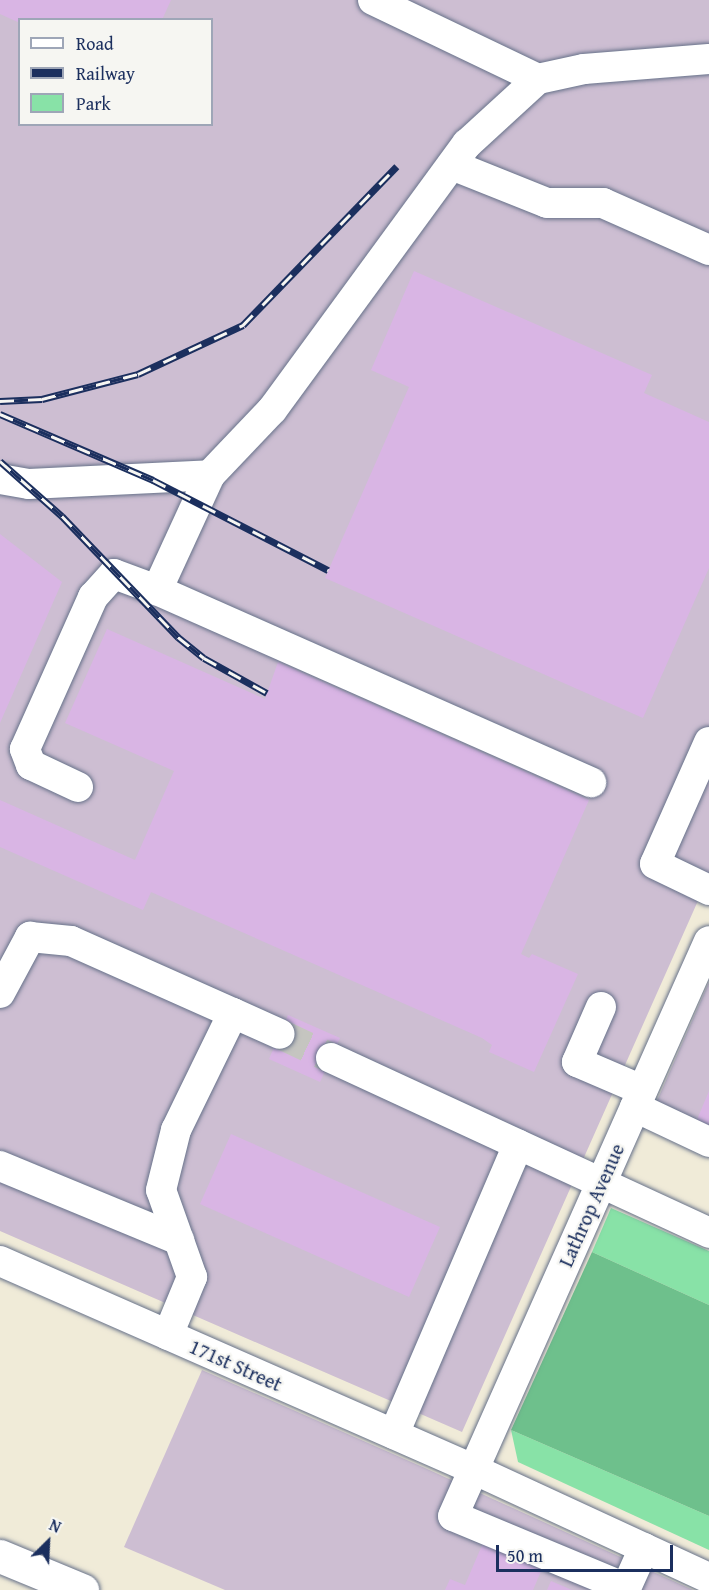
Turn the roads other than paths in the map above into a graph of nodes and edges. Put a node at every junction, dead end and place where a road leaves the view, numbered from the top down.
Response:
1 (374, 0) edge
2 (709, 59) edge
3 (538, 79) junction
4 (452, 165) junction
5 (709, 250) edge
6 (210, 475) junction
7 (0, 479) edge
8 (157, 590) junction
9 (709, 742) edge
10 (591, 782) dead end
11 (78, 787) dead end
12 (709, 890) edge
13 (709, 941) edge
14 (0, 993) edge
15 (601, 1007) dead end
16 (233, 1013) junction
17 (280, 1034) tunnel mouth
18 (331, 1058) tunnel mouth
19 (638, 1099) junction
20 (709, 1142) edge
21 (518, 1144) junction
22 (0, 1166) edge
23 (601, 1183) junction
24 (709, 1233) edge
25 (179, 1240) junction
26 (0, 1262) edge
27 (168, 1335) junction
28 (394, 1434) junction
29 (473, 1469) junction
30 (644, 1548) junction
31 (0, 1556) edge
32 (709, 1578) edge
33 (82, 1590) edge

1 - 3 street
2 - 3 street
3 - 4 street
4 - 5 street
4 - 6 street
6 - 7 street
6 - 8 street
8 - 10 street
8 - 11 street
9 - 12 street
13 - 19 street, Lathrop Avenue
14 - 16 street
15 - 19 street
16 - 17 street
16 - 25 street
18 - 21 street
19 - 20 street
19 - 23 street, Lathrop Avenue
21 - 23 street
21 - 28 street
22 - 25 street
23 - 24 street
23 - 29 street, Lathrop Avenue
25 - 27 street
26 - 27 street, 171st Street
27 - 28 street, 171st Street
28 - 29 street, 171st Street
29 - 30 street, 171st Street
29 - 30 street, Lathrop Avenue
30 - 32 street, 171st Street
31 - 33 highway

